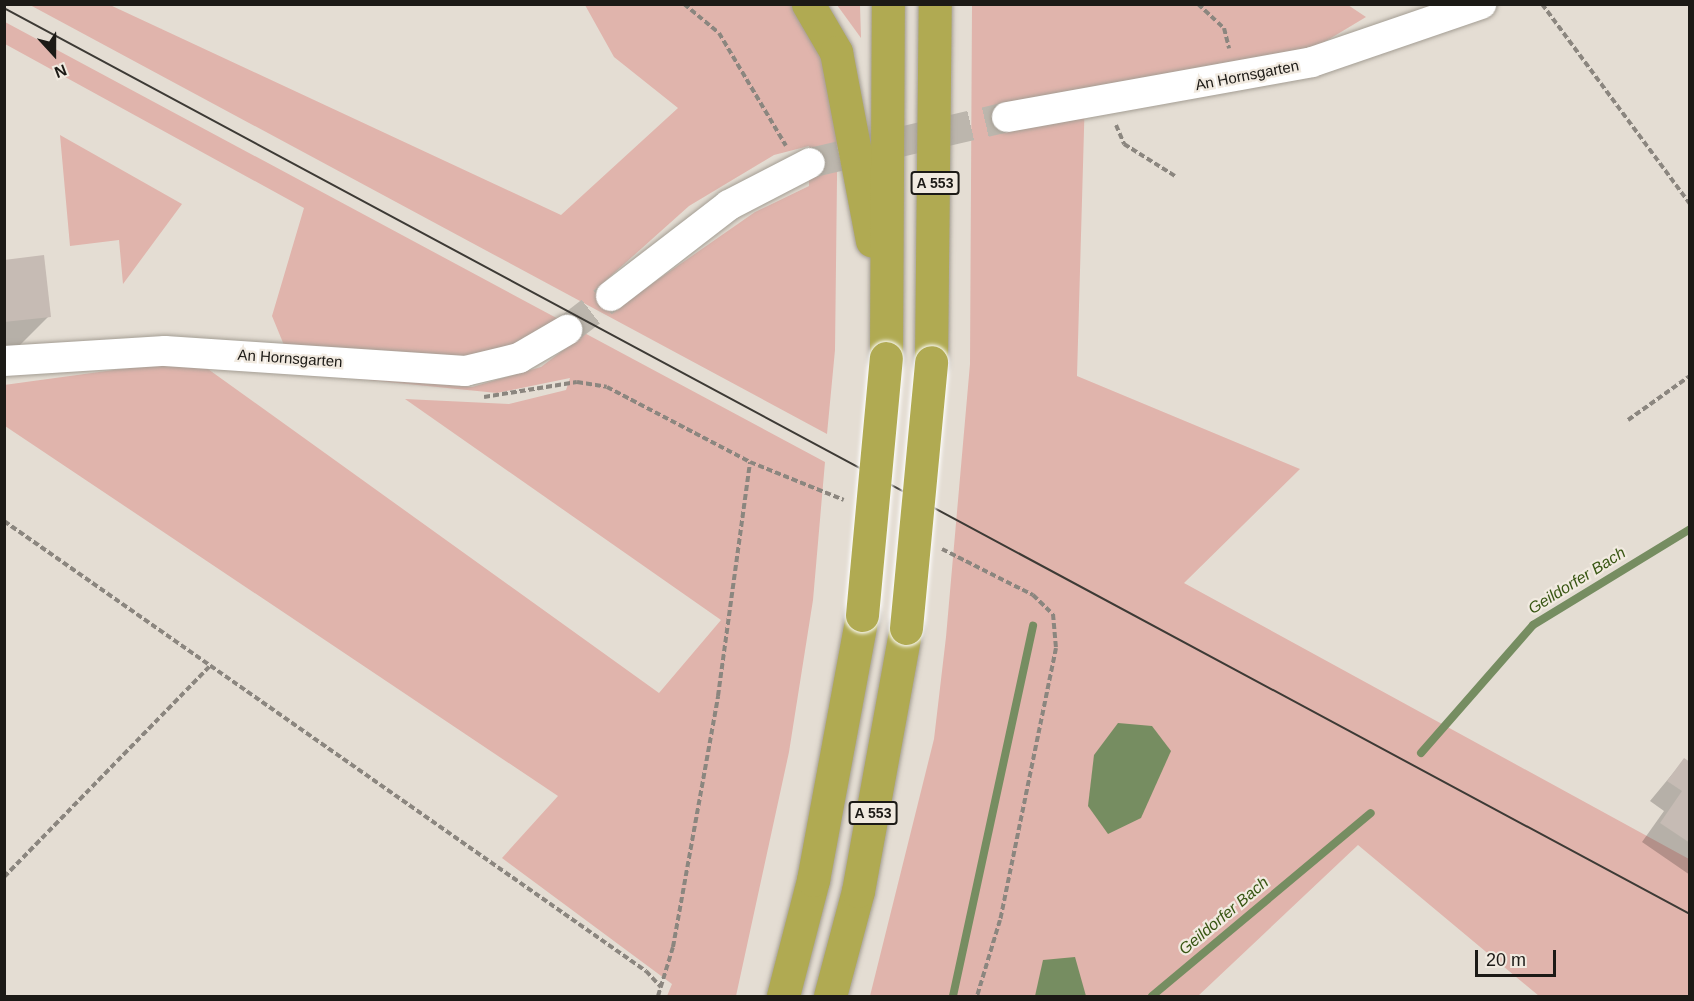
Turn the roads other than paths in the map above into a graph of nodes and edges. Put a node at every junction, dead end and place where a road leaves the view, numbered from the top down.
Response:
1 (808, 4) edge
2 (888, 4) edge
3 (935, 4) edge
4 (1481, 4) edge
5 (1006, 117) tunnel mouth
6 (804, 165) tunnel mouth
7 (611, 296) tunnel mouth
8 (885, 312) junction
9 (567, 330) tunnel mouth
10 (4, 361) edge
11 (783, 996) edge
12 (830, 996) edge

1 - 8 highway
2 - 8 highway, A 553
3 - 12 highway, A 553, bridge
4 - 5 street, An Hornsgarten
6 - 7 street
8 - 11 highway, A 553, bridge
9 - 10 street, An Hornsgarten

